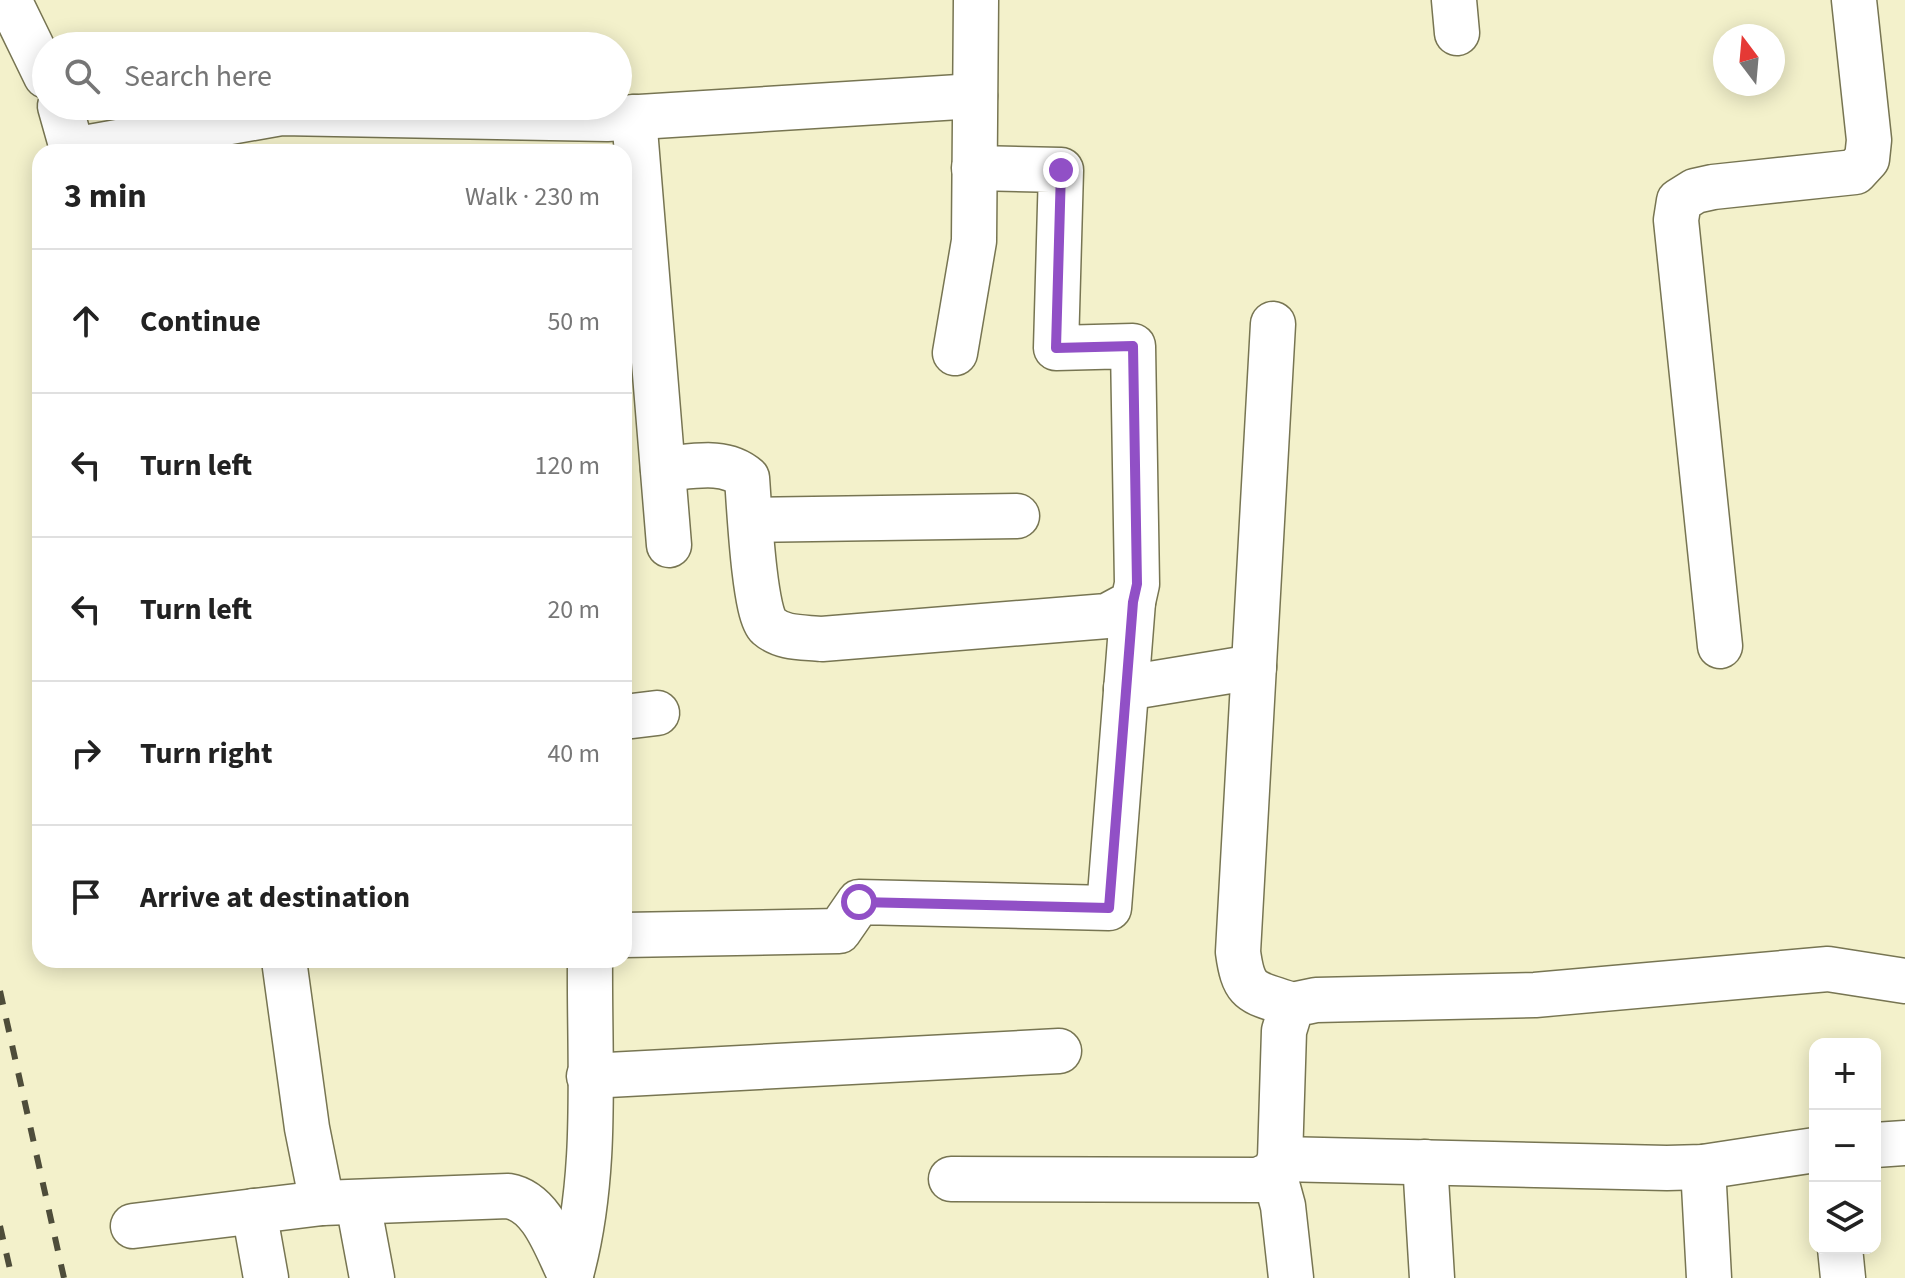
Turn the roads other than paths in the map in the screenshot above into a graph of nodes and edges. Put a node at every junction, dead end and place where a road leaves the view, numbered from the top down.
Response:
1 (9, 0) edge
2 (976, 0) edge
3 (1854, 0) edge
4 (32, 47) edge
5 (975, 96) junction
6 (634, 117) joint
7 (64, 120) edge
8 (243, 120) edge
9 (71, 144) edge
10 (111, 144) edge
11 (974, 168) junction
12 (1273, 324) dead end
13 (955, 353) dead end
14 (663, 469) junction
15 (1017, 516) dead end
16 (751, 520) junction
17 (669, 545) dead end
18 (1133, 602) junction
19 (1720, 646) dead end
20 (1254, 667) junction
21 (1126, 688) junction
22 (632, 935) edge
23 (285, 968) edge
24 (590, 968) edge
25 (1905, 981) edge
26 (1292, 1005) junction
27 (1059, 1051) dead end
28 (589, 1076) junction
29 (1905, 1143) edge
30 (1881, 1145) edge
31 (1809, 1151) edge
32 (1425, 1162) junction
33 (1277, 1166) junction
34 (1703, 1167) junction
35 (951, 1179) dead end
36 (340, 1203) junction
37 (254, 1211) junction
38 (133, 1226) dead end
39 (1841, 1254) edge
40 (571, 1277) edge
41 (266, 1278) edge
42 (372, 1278) edge
43 (1291, 1278) edge
44 (1432, 1278) edge
45 (1709, 1278) edge
46 (1843, 1278) edge

1 - 4 street
2 - 5 street
3 - 19 street
5 - 6 street
5 - 11 street
6 - 14 street
7 - 9 street
8 - 10 street
11 - 13 street
11 - 18 street
12 - 20 street
14 - 16 street
14 - 17 street
15 - 16 street
16 - 18 street
18 - 21 street
20 - 21 street
20 - 26 street
21 - 22 street
23 - 36 street
24 - 28 street
25 - 26 street
26 - 33 street
27 - 28 street
28 - 40 street
29 - 30 street
31 - 34 street
32 - 33 street
32 - 34 street
32 - 44 street
33 - 35 street
33 - 43 street
34 - 45 street
36 - 37 street
36 - 40 street
36 - 42 street
37 - 38 street
37 - 41 street
39 - 46 street

